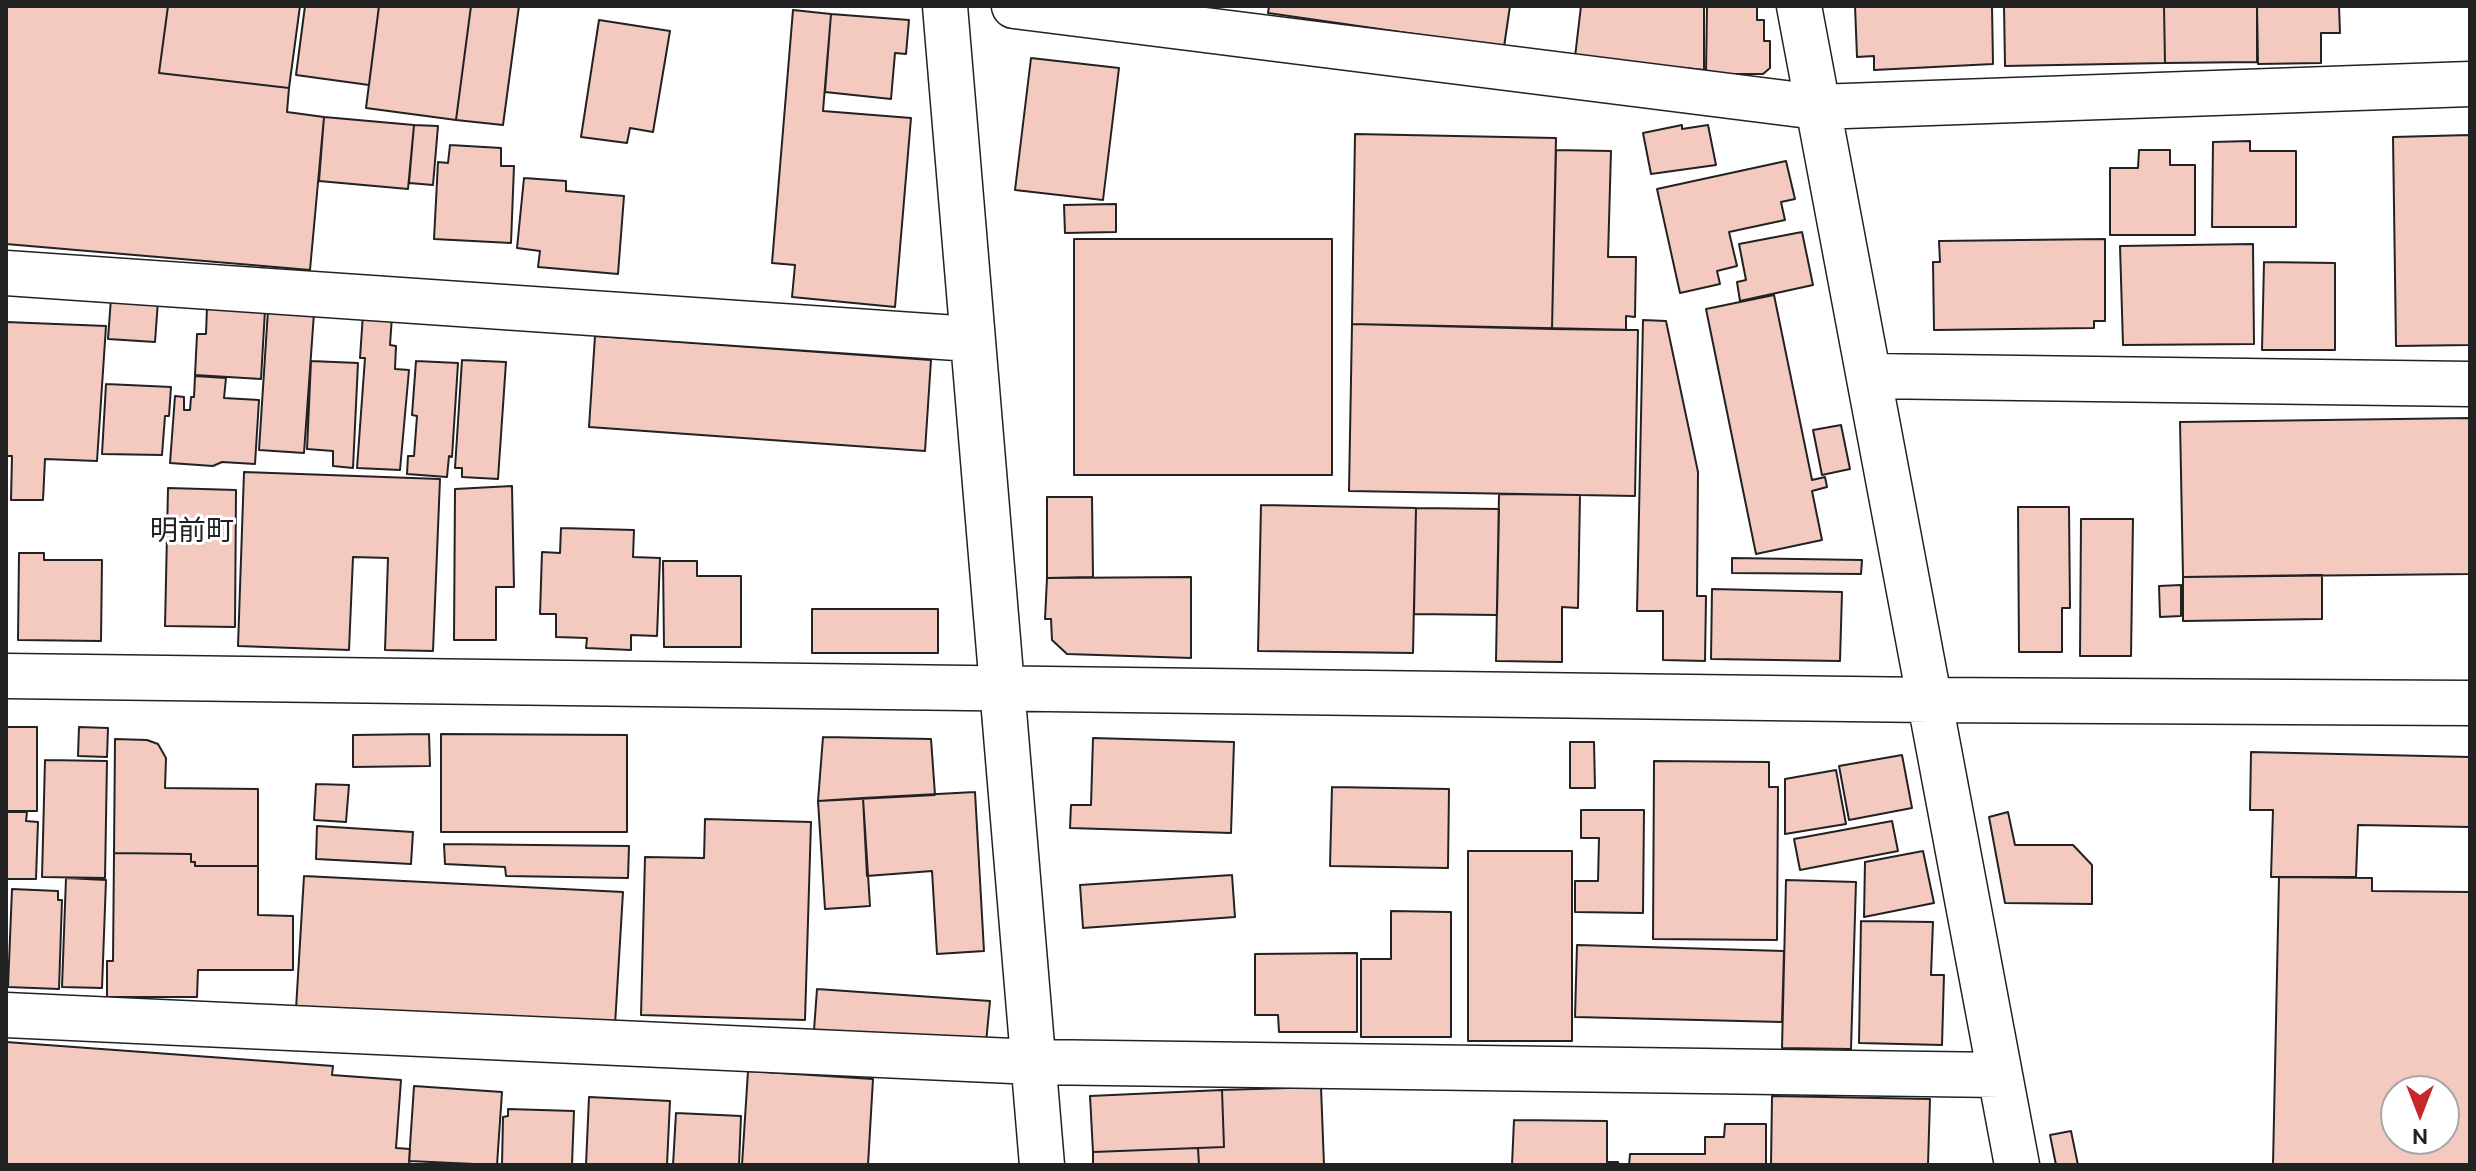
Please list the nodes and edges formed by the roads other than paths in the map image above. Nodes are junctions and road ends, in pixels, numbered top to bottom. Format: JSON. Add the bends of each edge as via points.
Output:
{"nodes":[{"id":1,"x":945,"y":6,"type":"edge"},
{"id":2,"x":1014,"y":6,"type":"edge"},
{"id":3,"x":1799,"y":6,"type":"edge"},
{"id":4,"x":2470,"y":84,"type":"edge"},
{"id":5,"x":1817,"y":107,"type":"junction"},
{"id":6,"x":6,"y":273,"type":"edge"},
{"id":7,"x":971,"y":339,"type":"junction"},
{"id":8,"x":1869,"y":376,"type":"junction"},
{"id":9,"x":2470,"y":384,"type":"edge"},
{"id":10,"x":6,"y":676,"type":"edge"},
{"id":11,"x":1004,"y":690,"type":"junction"},
{"id":12,"x":1929,"y":700,"type":"junction"},
{"id":13,"x":2470,"y":703,"type":"edge"},
{"id":14,"x":6,"y":1015,"type":"edge"},
{"id":15,"x":1034,"y":1062,"type":"junction"},
{"id":16,"x":2000,"y":1075,"type":"junction"},
{"id":17,"x":1042,"y":1165,"type":"edge"},
{"id":18,"x":2017,"y":1165,"type":"edge"}],
"edges":[{"from":1,"to":7,"type":"street"},
{"from":2,"to":5,"type":"street"},
{"from":3,"to":5,"type":"street"},
{"from":4,"to":5,"type":"street"},
{"from":5,"to":8,"type":"street"},
{"from":6,"to":7,"type":"street"},
{"from":7,"to":11,"type":"street"},
{"from":8,"to":9,"type":"street"},
{"from":8,"to":12,"type":"street"},
{"from":10,"to":11,"type":"street"},
{"from":11,"to":12,"type":"street"},
{"from":11,"to":15,"type":"street"},
{"from":12,"to":13,"type":"street"},
{"from":12,"to":16,"type":"street"},
{"from":14,"to":15,"type":"street"},
{"from":15,"to":16,"type":"street"},
{"from":15,"to":17,"type":"street"},
{"from":16,"to":18,"type":"street"}]}
